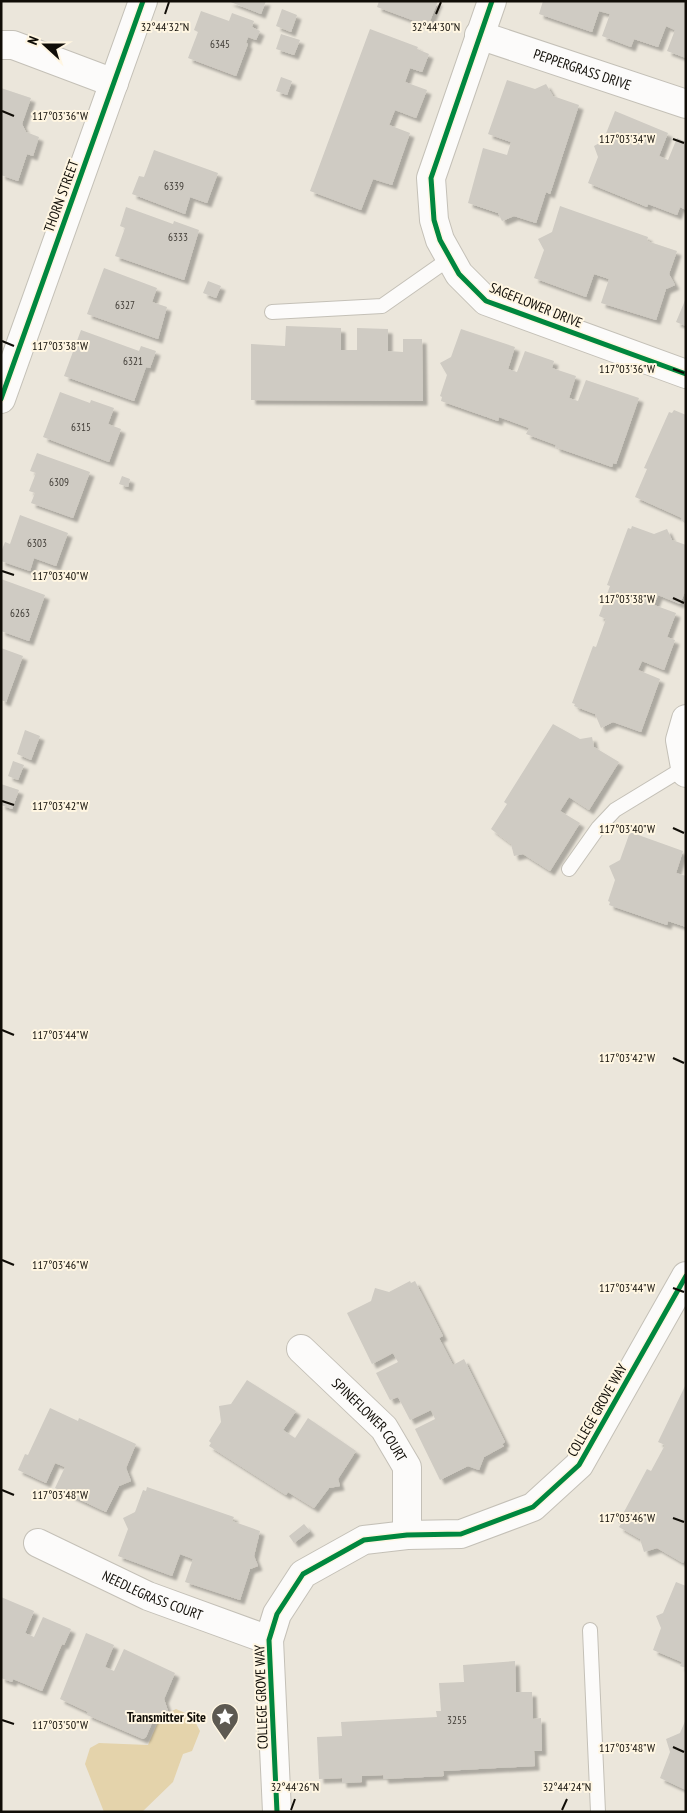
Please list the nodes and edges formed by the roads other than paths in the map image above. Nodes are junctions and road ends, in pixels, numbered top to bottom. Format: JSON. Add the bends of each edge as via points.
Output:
{"nodes":[{"id":1,"x":143,"y":1,"type":"edge"},
{"id":2,"x":492,"y":1,"type":"edge"},
{"id":3,"x":479,"y":35,"type":"junction"},
{"id":4,"x":1,"y":45,"type":"edge"},
{"id":5,"x":114,"y":83,"type":"junction"},
{"id":6,"x":686,"y":104,"type":"edge"},
{"id":7,"x":449,"y":259,"type":"junction"},
{"id":8,"x":272,"y":312,"type":"dead end"},
{"id":9,"x":686,"y":374,"type":"edge"},
{"id":10,"x":1,"y":400,"type":"edge"},
{"id":11,"x":686,"y":720,"type":"edge"},
{"id":12,"x":685,"y":770,"type":"edge"},
{"id":13,"x":569,"y":869,"type":"dead end"},
{"id":14,"x":683,"y":1286,"type":"edge"},
{"id":15,"x":301,"y":1349,"type":"dead end"},
{"id":16,"x":407,"y":1535,"type":"junction"},
{"id":17,"x":38,"y":1543,"type":"dead end"},
{"id":18,"x":590,"y":1630,"type":"dead end"},
{"id":19,"x":269,"y":1640,"type":"junction"},
{"id":20,"x":277,"y":1812,"type":"edge"},
{"id":21,"x":598,"y":1812,"type":"edge"}],
"edges":[{"from":1,"to":5,"type":"street","name":"THORN STREET"},
{"from":2,"to":3,"type":"street","name":"SAGEFLOWER DRIVE"},
{"from":3,"to":6,"type":"street","name":"PEPPERGRASS DRIVE"},
{"from":3,"to":7,"type":"street","name":"SAGEFLOWER DRIVE","via":[[431,178],[434,220]]},
{"from":4,"to":5,"type":"street","via":[[13,45]]},
{"from":5,"to":10,"type":"street","name":"THORN STREET"},
{"from":7,"to":8,"type":"lane","via":[[382,306]]},
{"from":7,"to":9,"type":"street","name":"SAGEFLOWER DRIVE","via":[[486,301]]},
{"from":11,"to":12,"type":"street","via":[[680,740]]},
{"from":12,"to":13,"type":"lane","via":[[615,810]]},
{"from":14,"to":16,"type":"street","name":"COLLEGE GROVE WAY","via":[[579,1465],[533,1507],[461,1534]]},
{"from":15,"to":16,"type":"street","name":"SPINEFLOWER COURT","via":[[384,1428],[407,1467]]},
{"from":16,"to":19,"type":"street","name":"COLLEGE GROVE WAY","via":[[364,1540],[302,1574],[277,1614]]},
{"from":17,"to":19,"type":"street","name":"NEEDLEGRASS COURT","via":[[148,1596]]},
{"from":18,"to":21,"type":"lane"},
{"from":19,"to":20,"type":"street","name":"COLLEGE GROVE WAY"}]}
